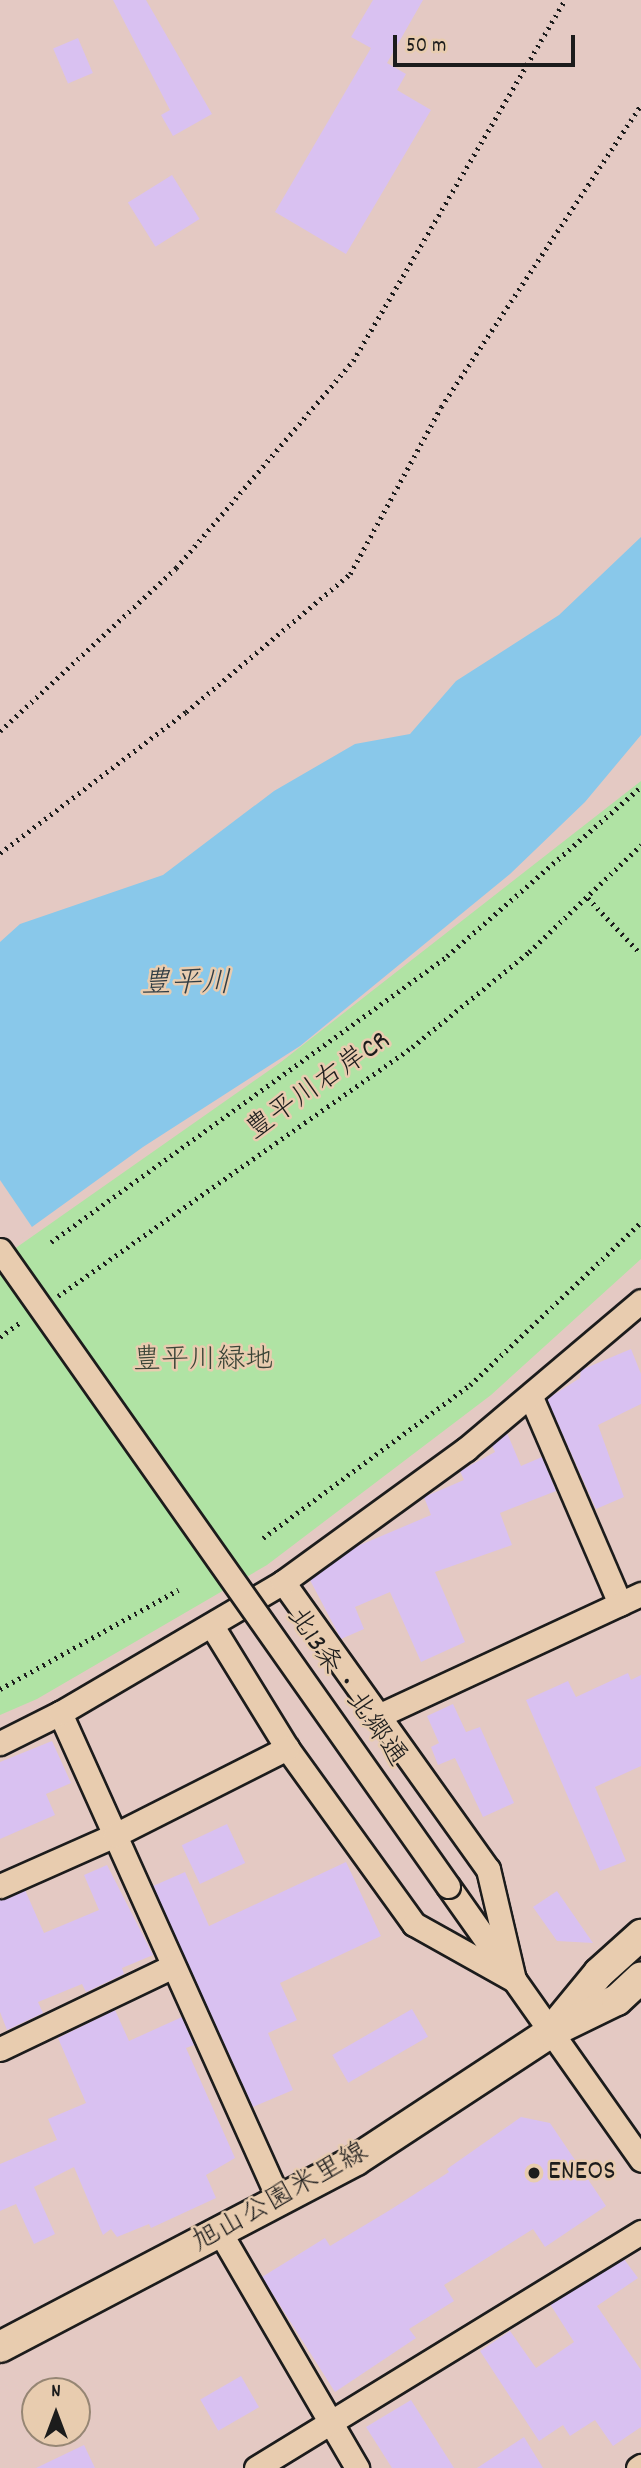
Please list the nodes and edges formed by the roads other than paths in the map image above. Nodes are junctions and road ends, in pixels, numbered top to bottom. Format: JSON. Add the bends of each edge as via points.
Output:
{"nodes":[{"id":1,"x":0,"y":1250,"type":"edge"},
{"id":2,"x":641,"y":1301,"type":"edge"},
{"id":3,"x":531,"y":1397,"type":"junction"},
{"id":4,"x":283,"y":1582,"type":"junction"},
{"id":5,"x":641,"y":1594,"type":"edge"},
{"id":6,"x":620,"y":1604,"type":"junction"},
{"id":7,"x":212,"y":1626,"type":"junction"},
{"id":8,"x":60,"y":1713,"type":"junction"},
{"id":9,"x":378,"y":1716,"type":"junction"},
{"id":10,"x":0,"y":1743,"type":"edge"},
{"id":11,"x":287,"y":1748,"type":"junction"},
{"id":12,"x":115,"y":1835,"type":"junction"},
{"id":13,"x":0,"y":1886,"type":"edge"},
{"id":14,"x":641,"y":1935,"type":"edge"},
{"id":15,"x":171,"y":1967,"type":"junction"},
{"id":16,"x":641,"y":1978,"type":"edge"},
{"id":17,"x":514,"y":1980,"type":"junction"},
{"id":18,"x":551,"y":2032,"type":"junction"},
{"id":19,"x":0,"y":2047,"type":"edge"},
{"id":20,"x":641,"y":2160,"type":"edge"},
{"id":21,"x":280,"y":2202,"type":"junction"},
{"id":22,"x":641,"y":2232,"type":"edge"},
{"id":23,"x":221,"y":2234,"type":"junction"},
{"id":24,"x":0,"y":2347,"type":"edge"},
{"id":25,"x":331,"y":2427,"type":"junction"},
{"id":26,"x":256,"y":2468,"type":"edge"},
{"id":27,"x":357,"y":2468,"type":"edge"}],
"edges":[{"from":1,"to":17,"type":"street","name":"北13条・北郷通","bridge":true},
{"from":2,"to":3,"type":"street"},
{"from":3,"to":4,"type":"street"},
{"from":3,"to":6,"type":"street"},
{"from":4,"to":7,"type":"street"},
{"from":4,"to":9,"type":"street"},
{"from":5,"to":6,"type":"street"},
{"from":6,"to":9,"type":"street"},
{"from":7,"to":8,"type":"street"},
{"from":7,"to":11,"type":"street"},
{"from":8,"to":10,"type":"street"},
{"from":8,"to":12,"type":"street"},
{"from":9,"to":17,"type":"street","via":[[488,1869]]},
{"from":11,"to":12,"type":"street"},
{"from":11,"to":17,"type":"street","via":[[414,1924]]},
{"from":12,"to":13,"type":"street"},
{"from":12,"to":15,"type":"street"},
{"from":14,"to":18,"type":"main road","name":"旭山公園米里線","via":[[599,1973]]},
{"from":15,"to":19,"type":"street"},
{"from":15,"to":21,"type":"street"},
{"from":16,"to":18,"type":"main road","name":"旭山公園米里線","via":[[617,2000]]},
{"from":17,"to":18,"type":"street","name":"北13条・北郷通"},
{"from":18,"to":20,"type":"street","name":"北13条・北郷通"},
{"from":18,"to":21,"type":"main road","name":"旭山公園米里線","via":[[479,2083]]},
{"from":21,"to":23,"type":"main road","name":"旭山公園米里線"},
{"from":22,"to":25,"type":"street"},
{"from":23,"to":24,"type":"main road","name":"旭山公園米里線"},
{"from":23,"to":25,"type":"street"},
{"from":25,"to":26,"type":"street"},
{"from":25,"to":27,"type":"street"}]}
